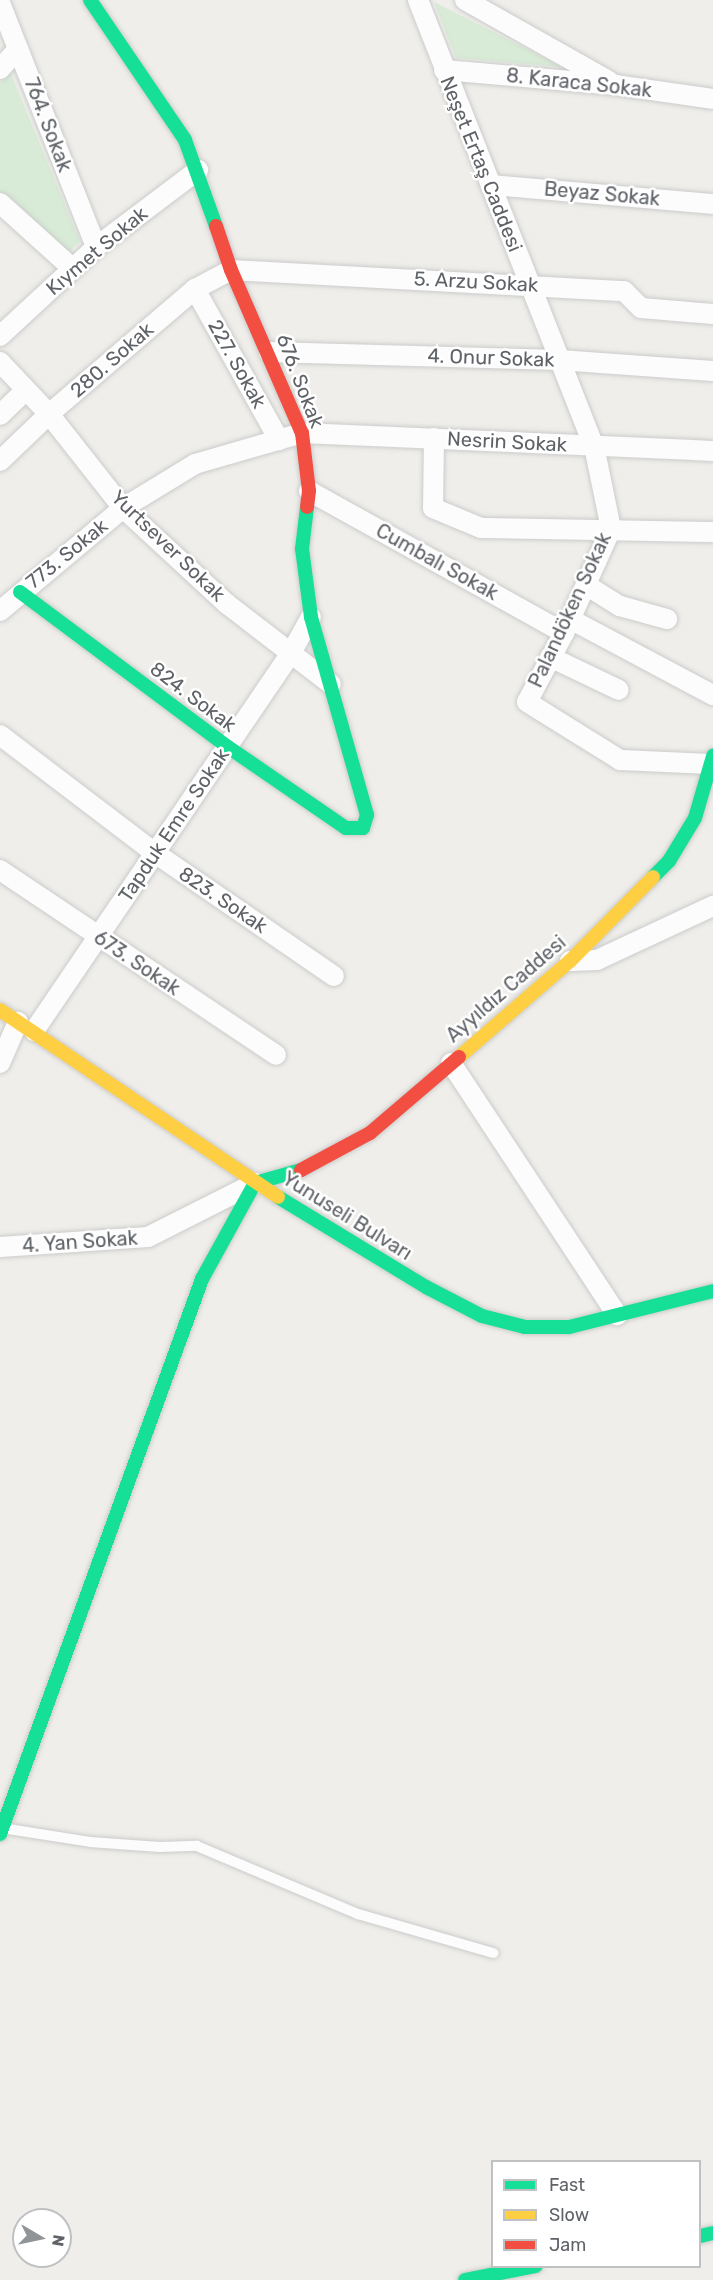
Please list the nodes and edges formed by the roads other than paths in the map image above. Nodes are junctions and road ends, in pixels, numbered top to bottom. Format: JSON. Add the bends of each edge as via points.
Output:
{"nodes":[{"id":1,"x":90,"y":0,"type":"edge"},
{"id":2,"x":418,"y":0,"type":"edge"},
{"id":3,"x":465,"y":0,"type":"edge"},
{"id":4,"x":0,"y":3,"type":"edge"},
{"id":5,"x":18,"y":49,"type":"junction"},
{"id":6,"x":0,"y":69,"type":"edge"},
{"id":7,"x":444,"y":70,"type":"junction"},
{"id":8,"x":616,"y":85,"type":"junction"},
{"id":9,"x":713,"y":99,"type":"edge"},
{"id":10,"x":198,"y":170,"type":"junction"},
{"id":11,"x":491,"y":185,"type":"junction"},
{"id":12,"x":0,"y":203,"type":"edge"},
{"id":13,"x":713,"y":204,"type":"edge"},
{"id":14,"x":96,"y":248,"type":"junction"},
{"id":15,"x":72,"y":268,"type":"junction"},
{"id":16,"x":231,"y":270,"type":"junction"},
{"id":17,"x":529,"y":284,"type":"junction"},
{"id":18,"x":195,"y":289,"type":"junction"},
{"id":19,"x":713,"y":314,"type":"edge"},
{"id":20,"x":0,"y":336,"type":"edge"},
{"id":21,"x":269,"y":352,"type":"junction"},
{"id":22,"x":559,"y":360,"type":"junction"},
{"id":23,"x":0,"y":362,"type":"edge"},
{"id":24,"x":713,"y":371,"type":"edge"},
{"id":25,"x":26,"y":390,"type":"junction"},
{"id":26,"x":49,"y":414,"type":"junction"},
{"id":27,"x":0,"y":415,"type":"edge"},
{"id":28,"x":302,"y":433,"type":"junction"},
{"id":29,"x":434,"y":438,"type":"junction"},
{"id":30,"x":279,"y":440,"type":"junction"},
{"id":31,"x":594,"y":446,"type":"junction"},
{"id":32,"x":713,"y":451,"type":"edge"},
{"id":33,"x":0,"y":461,"type":"edge"},
{"id":34,"x":309,"y":491,"type":"junction"},
{"id":35,"x":123,"y":508,"type":"junction"},
{"id":36,"x":611,"y":530,"type":"junction"},
{"id":37,"x":713,"y":532,"type":"edge"},
{"id":38,"x":586,"y":585,"type":"junction"},
{"id":39,"x":20,"y":592,"type":"junction"},
{"id":40,"x":0,"y":611,"type":"edge"},
{"id":41,"x":311,"y":617,"type":"junction"},
{"id":42,"x":667,"y":619,"type":"dead end"},
{"id":43,"x":567,"y":626,"type":"junction"},
{"id":44,"x":291,"y":653,"type":"junction"},
{"id":45,"x":550,"y":657,"type":"junction"},
{"id":46,"x":331,"y":684,"type":"junction"},
{"id":47,"x":619,"y":690,"type":"dead end"},
{"id":48,"x":713,"y":695,"type":"edge"},
{"id":49,"x":0,"y":735,"type":"edge"},
{"id":50,"x":228,"y":747,"type":"junction"},
{"id":51,"x":712,"y":760,"type":"edge"},
{"id":52,"x":713,"y":807,"type":"edge"},
{"id":53,"x":695,"y":818,"type":"junction"},
{"id":54,"x":346,"y":828,"type":"joint"},
{"id":55,"x":155,"y":853,"type":"junction"},
{"id":56,"x":0,"y":870,"type":"edge"},
{"id":57,"x":713,"y":906,"type":"edge"},
{"id":58,"x":98,"y":937,"type":"junction"},
{"id":59,"x":570,"y":961,"type":"junction"},
{"id":60,"x":334,"y":976,"type":"dead end"},
{"id":61,"x":0,"y":1010,"type":"edge"},
{"id":62,"x":26,"y":1027,"type":"junction"},
{"id":63,"x":276,"y":1055,"type":"dead end"},
{"id":64,"x":0,"y":1063,"type":"edge"},
{"id":65,"x":451,"y":1063,"type":"junction"},
{"id":66,"x":255,"y":1183,"type":"junction"},
{"id":67,"x":0,"y":1247,"type":"edge"},
{"id":68,"x":713,"y":1291,"type":"edge"},
{"id":69,"x":617,"y":1315,"type":"junction"},
{"id":70,"x":1,"y":1831,"type":"edge"},
{"id":71,"x":493,"y":1953,"type":"dead end"},
{"id":72,"x":527,"y":2268,"type":"edge"},
{"id":73,"x":465,"y":2280,"type":"edge"}],
"edges":[{"from":1,"to":10,"type":"main road","name":"676. Sokak","via":[[185,140]]},
{"from":2,"to":7,"type":"street","name":"Neşet Ertaş Caddesi"},
{"from":3,"to":8,"type":"street"},
{"from":4,"to":5,"type":"street","name":"764. Sokak"},
{"from":5,"to":6,"type":"street"},
{"from":5,"to":14,"type":"street","name":"764. Sokak"},
{"from":7,"to":8,"type":"street","name":"8. Karaca Sokak"},
{"from":7,"to":11,"type":"street","name":"Neşet Ertaş Caddesi"},
{"from":8,"to":9,"type":"street","name":"8. Karaca Sokak"},
{"from":10,"to":14,"type":"street","name":"Kıymet Sokak"},
{"from":10,"to":16,"type":"main road","name":"676. Sokak"},
{"from":11,"to":13,"type":"street","name":"Beyaz Sokak"},
{"from":11,"to":17,"type":"street","name":"Neşet Ertaş Caddesi"},
{"from":12,"to":15,"type":"street"},
{"from":14,"to":15,"type":"street","name":"Kıymet Sokak"},
{"from":15,"to":20,"type":"street","name":"Kıymet Sokak"},
{"from":16,"to":17,"type":"street","name":"5. Arzu Sokak"},
{"from":16,"to":18,"type":"street","name":"280. Sokak"},
{"from":16,"to":21,"type":"main road","name":"676. Sokak"},
{"from":17,"to":19,"type":"street","name":"5. Arzu Sokak","via":[[624,291],[641,308]]},
{"from":17,"to":22,"type":"street","name":"Neşet Ertaş Caddesi"},
{"from":18,"to":26,"type":"street","name":"280. Sokak"},
{"from":18,"to":30,"type":"street","name":"227. Sokak"},
{"from":21,"to":22,"type":"street","name":"4. Onur Sokak"},
{"from":21,"to":28,"type":"main road","name":"676. Sokak"},
{"from":22,"to":24,"type":"street","name":"4. Onur Sokak"},
{"from":22,"to":31,"type":"street","name":"Palandöken Sokak"},
{"from":23,"to":25,"type":"street","name":"Yurtsever Sokak"},
{"from":25,"to":26,"type":"street","name":"Yurtsever Sokak"},
{"from":25,"to":27,"type":"street"},
{"from":26,"to":33,"type":"street","name":"280. Sokak"},
{"from":26,"to":35,"type":"street","name":"Yurtsever Sokak"},
{"from":28,"to":29,"type":"street","name":"Nesrin Sokak"},
{"from":28,"to":30,"type":"street","name":"773. Sokak"},
{"from":28,"to":34,"type":"main road","name":"676. Sokak"},
{"from":29,"to":31,"type":"street","name":"Nesrin Sokak"},
{"from":29,"to":36,"type":"street","via":[[433,508],[482,528]]},
{"from":30,"to":35,"type":"street","name":"773. Sokak","via":[[195,464]]},
{"from":31,"to":32,"type":"street","name":"Nesrin Sokak"},
{"from":31,"to":36,"type":"street","name":"Palandöken Sokak"},
{"from":34,"to":41,"type":"main road","name":"676. Sokak","via":[[302,549]]},
{"from":34,"to":43,"type":"street","name":"Cumbalı Sokak"},
{"from":35,"to":39,"type":"street","name":"773. Sokak"},
{"from":35,"to":44,"type":"street","name":"Yurtsever Sokak","via":[[228,604]]},
{"from":36,"to":37,"type":"street"},
{"from":36,"to":38,"type":"street","name":"Palandöken Sokak"},
{"from":38,"to":42,"type":"street","via":[[621,606]]},
{"from":38,"to":43,"type":"street","name":"Palandöken Sokak"},
{"from":39,"to":40,"type":"street","name":"773. Sokak"},
{"from":39,"to":50,"type":"main road","name":"824. Sokak"},
{"from":41,"to":44,"type":"street","name":"Tapduk Emre Sokak"},
{"from":41,"to":46,"type":"main road","name":"676. Sokak"},
{"from":43,"to":45,"type":"street","name":"Palandöken Sokak"},
{"from":43,"to":48,"type":"street","name":"Cumbalı Sokak"},
{"from":44,"to":46,"type":"street","name":"Yurtsever Sokak"},
{"from":44,"to":50,"type":"street","name":"Tapduk Emre Sokak"},
{"from":45,"to":47,"type":"street"},
{"from":45,"to":51,"type":"street","name":"Palandöken Sokak","via":[[526,702],[620,760]]},
{"from":46,"to":54,"type":"main road","name":"676. Sokak","via":[[367,815],[363,828]]},
{"from":49,"to":55,"type":"street","name":"823. Sokak"},
{"from":50,"to":54,"type":"main road","name":"824. Sokak"},
{"from":50,"to":55,"type":"street","name":"Tapduk Emre Sokak"},
{"from":51,"to":53,"type":"main road","name":"Ayyıldız Caddesi"},
{"from":52,"to":53,"type":"street"},
{"from":53,"to":59,"type":"main road","name":"Ayyıldız Caddesi","via":[[669,861]]},
{"from":55,"to":58,"type":"street","name":"Tapduk Emre Sokak"},
{"from":55,"to":60,"type":"street","name":"823. Sokak"},
{"from":56,"to":58,"type":"street","name":"673. Sokak"},
{"from":57,"to":59,"type":"street","via":[[597,960]]},
{"from":58,"to":62,"type":"street","name":"Tapduk Emre Sokak"},
{"from":58,"to":63,"type":"street","name":"673. Sokak"},
{"from":59,"to":65,"type":"main road","name":"Ayyıldız Caddesi"},
{"from":61,"to":62,"type":"main road","name":"Yunuseli Bulvarı"},
{"from":62,"to":64,"type":"street","name":"Tapduk Emre Sokak"},
{"from":62,"to":66,"type":"main road","name":"Yunuseli Bulvarı"},
{"from":65,"to":66,"type":"main road","name":"Ayyıldız Caddesi","via":[[370,1133],[302,1170]]},
{"from":65,"to":69,"type":"street"},
{"from":66,"to":67,"type":"street","name":"4. Yan Sokak","via":[[148,1237]]},
{"from":66,"to":69,"type":"main road","name":"Yunuseli Bulvarı","via":[[426,1287],[482,1316],[525,1327],[569,1327]]},
{"from":66,"to":70,"type":"main road","via":[[202,1279]]},
{"from":68,"to":69,"type":"main road","name":"Yunuseli Bulvarı"},
{"from":70,"to":71,"type":"lane","via":[[90,1842],[197,1846],[358,1914]]},
{"from":72,"to":73,"type":"main road"}]}
